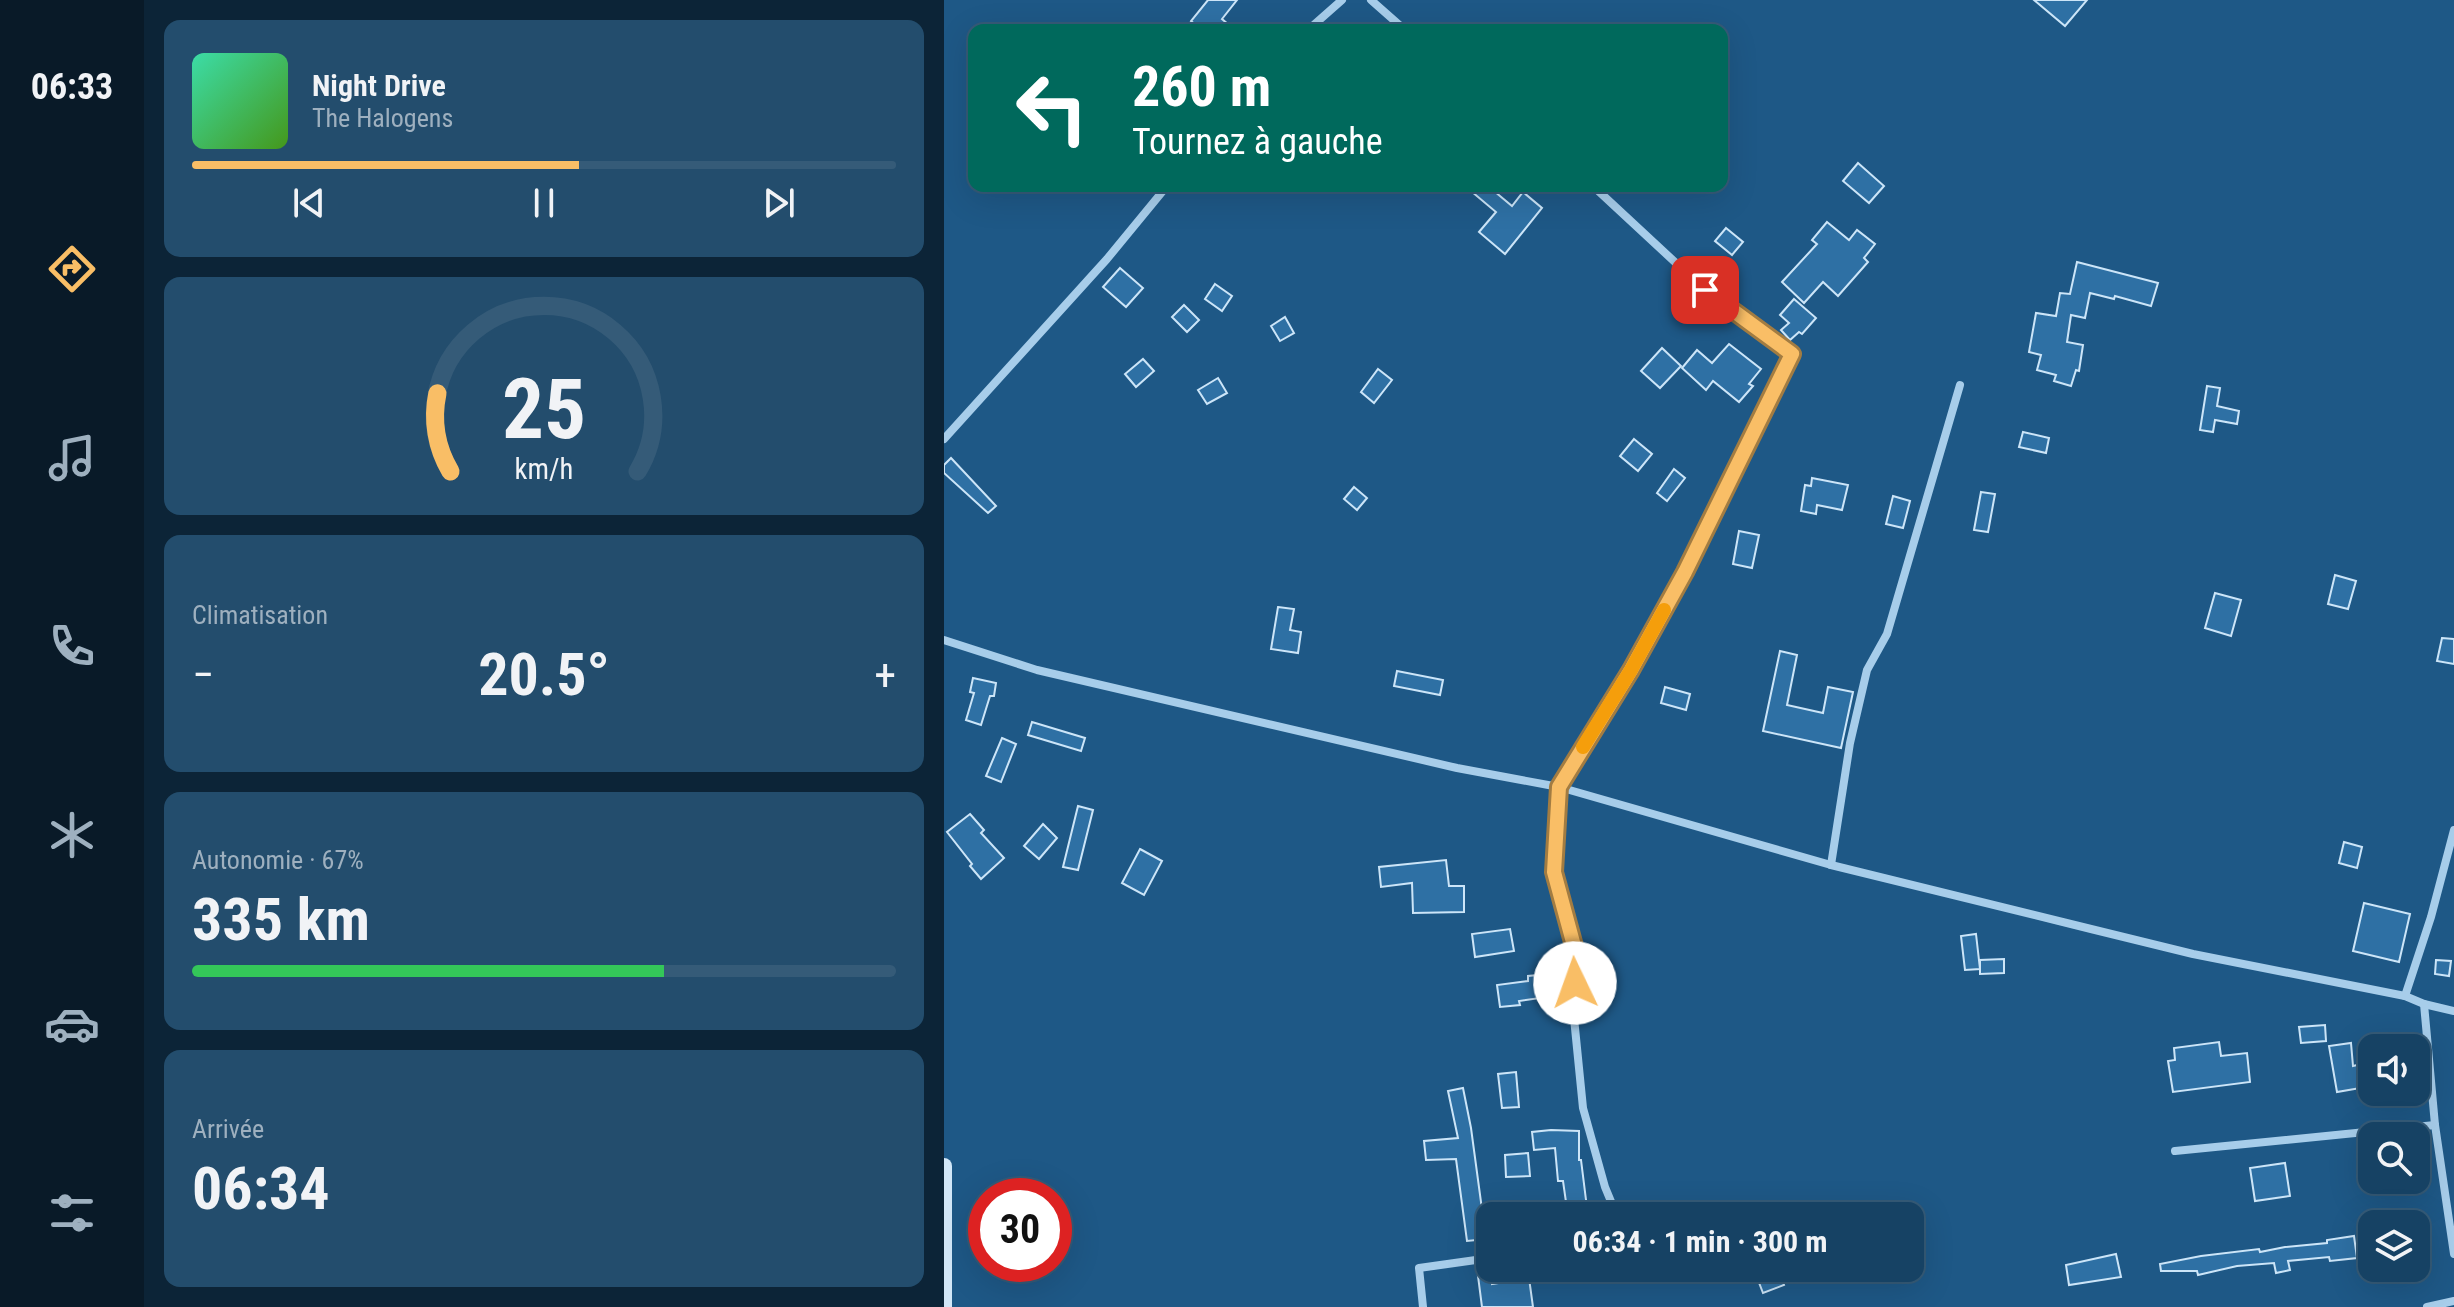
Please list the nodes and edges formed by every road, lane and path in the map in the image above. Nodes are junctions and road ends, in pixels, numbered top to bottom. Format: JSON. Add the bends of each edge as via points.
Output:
{"nodes":[{"id":1,"x":1342,"y":0,"type":"edge"},
{"id":2,"x":1371,"y":0,"type":"edge"},
{"id":3,"x":1315,"y":24,"type":"edge"},
{"id":4,"x":1398,"y":24,"type":"edge"},
{"id":5,"x":1162,"y":192,"type":"edge"},
{"id":6,"x":1599,"y":192,"type":"edge"},
{"id":7,"x":1960,"y":385,"type":"dead end"},
{"id":8,"x":944,"y":439,"type":"edge"},
{"id":9,"x":944,"y":640,"type":"edge"},
{"id":10,"x":1559,"y":787,"type":"junction"},
{"id":11,"x":2454,"y":830,"type":"edge"},
{"id":12,"x":1831,"y":865,"type":"junction"},
{"id":13,"x":2405,"y":996,"type":"junction"},
{"id":14,"x":2424,"y":1004,"type":"junction"},
{"id":15,"x":2454,"y":1011,"type":"edge"},
{"id":16,"x":2435,"y":1125,"type":"junction"},
{"id":17,"x":2175,"y":1151,"type":"dead end"},
{"id":18,"x":944,"y":1166,"type":"edge"},
{"id":19,"x":2443,"y":1169,"type":"junction"},
{"id":20,"x":2454,"y":1170,"type":"edge"},
{"id":21,"x":1611,"y":1202,"type":"edge"},
{"id":22,"x":2454,"y":1254,"type":"edge"},
{"id":23,"x":1476,"y":1260,"type":"edge"},
{"id":24,"x":2454,"y":1301,"type":"edge"},
{"id":25,"x":944,"y":1307,"type":"edge"},
{"id":26,"x":1423,"y":1307,"type":"edge"},
{"id":27,"x":2427,"y":1307,"type":"edge"}],
"edges":[{"from":1,"to":3,"type":"street"},
{"from":2,"to":4,"type":"street"},
{"from":5,"to":8,"type":"street"},
{"from":6,"to":10,"type":"street","via":[[1705,290],[1792,354],[1685,572]]},
{"from":7,"to":12,"type":"street","via":[[1887,634],[1867,670]]},
{"from":9,"to":10,"type":"street","via":[[1037,670]]},
{"from":10,"to":12,"type":"street"},
{"from":10,"to":21,"type":"street","via":[[1554,872],[1577,957],[1573,1008],[1583,1108]]},
{"from":11,"to":13,"type":"street"},
{"from":12,"to":13,"type":"street","via":[[2193,954]]},
{"from":13,"to":14,"type":"street"},
{"from":14,"to":15,"type":"street"},
{"from":14,"to":16,"type":"street"},
{"from":16,"to":17,"type":"street"},
{"from":16,"to":19,"type":"street"},
{"from":18,"to":25,"type":"main road"},
{"from":19,"to":20,"type":"street"},
{"from":19,"to":22,"type":"street"},
{"from":23,"to":26,"type":"street","via":[[1419,1268]]},
{"from":24,"to":27,"type":"street"}]}
